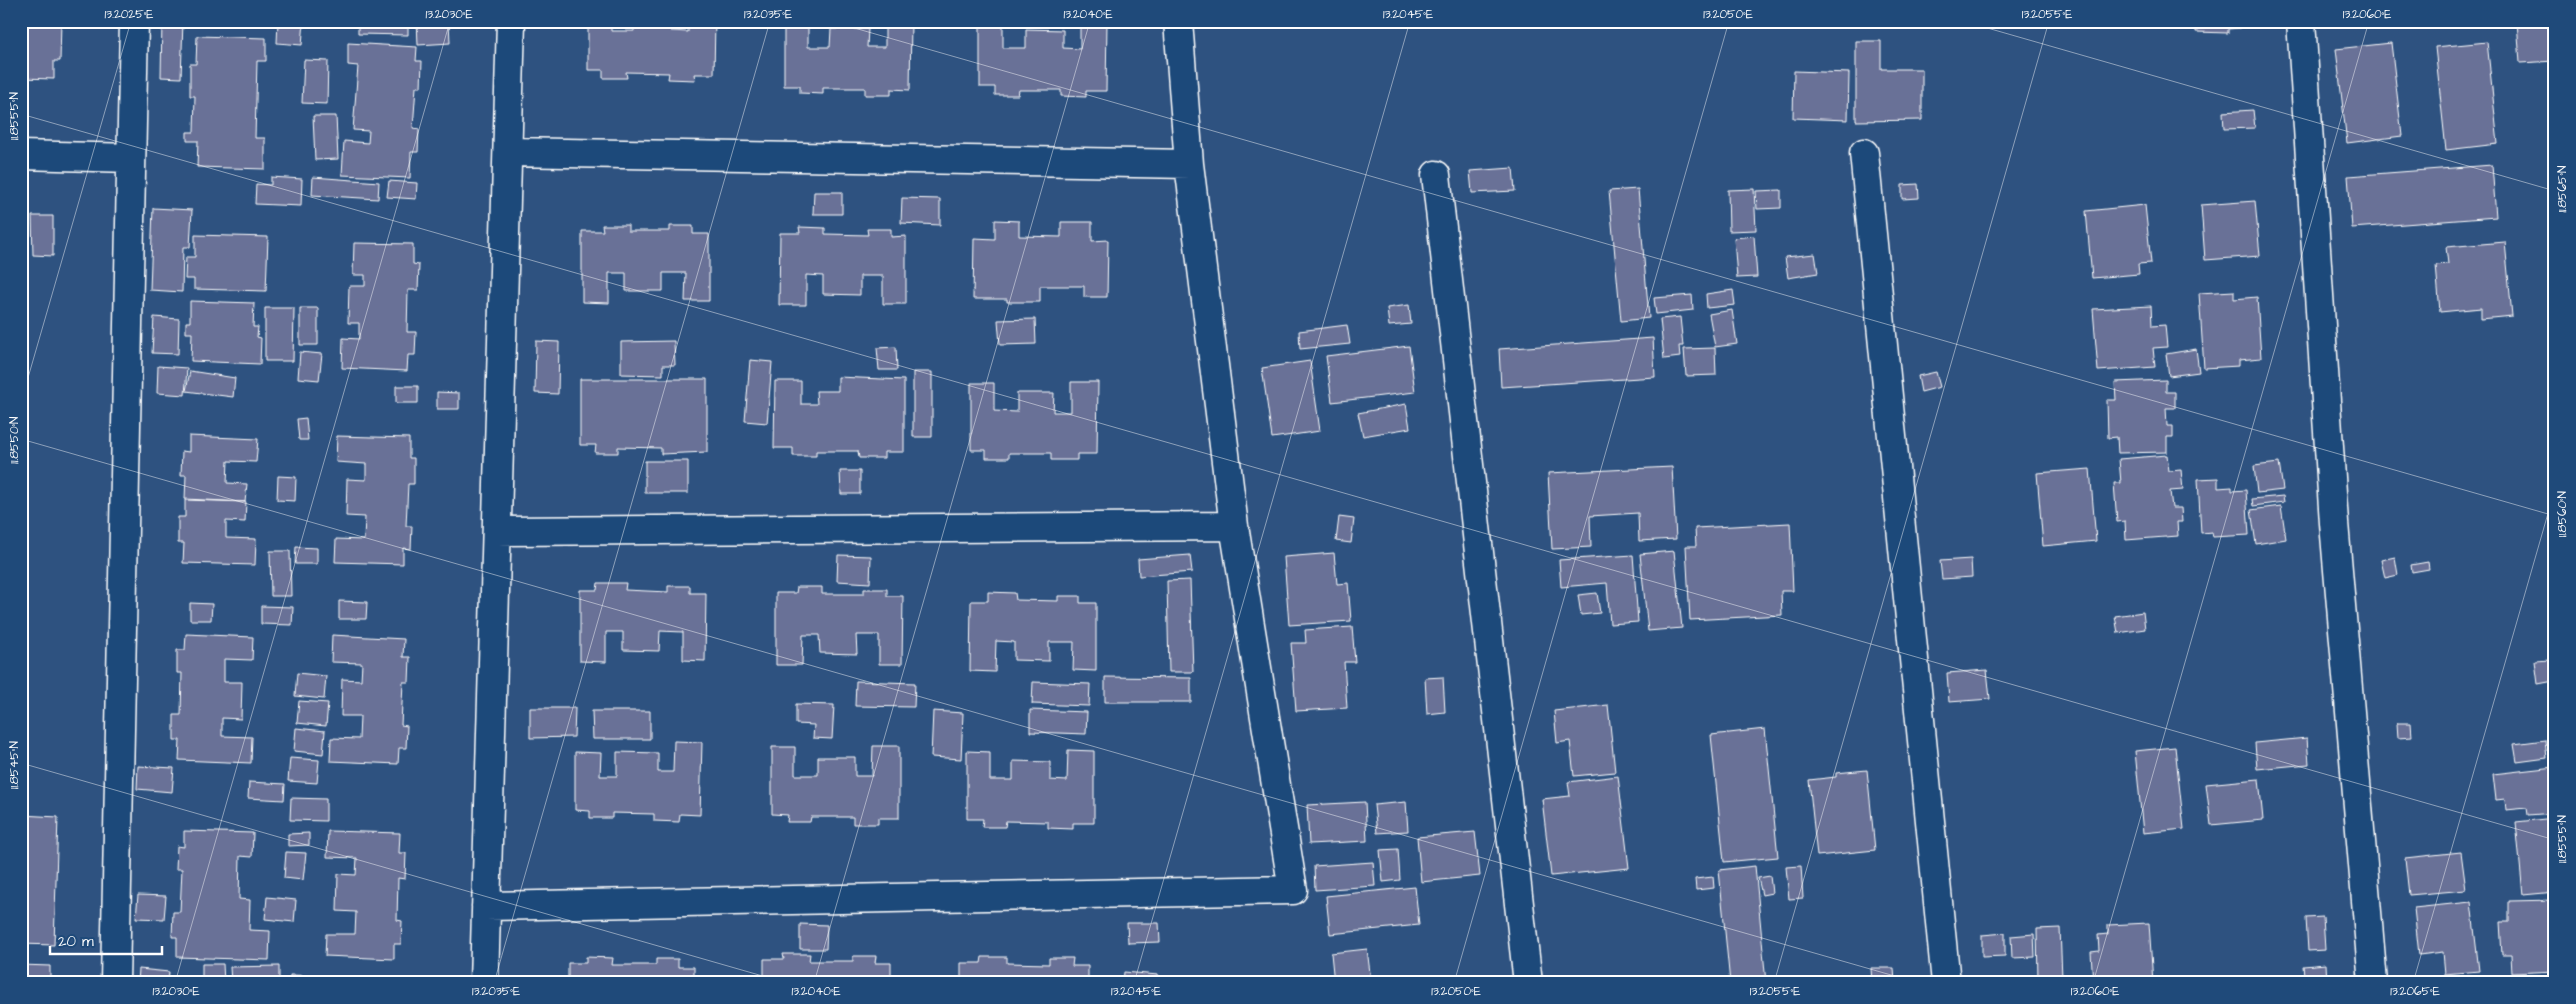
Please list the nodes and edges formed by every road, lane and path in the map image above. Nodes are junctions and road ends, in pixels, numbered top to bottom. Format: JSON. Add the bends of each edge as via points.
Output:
{"nodes":[{"id":1,"x":134,"y":21,"type":"edge"},
{"id":2,"x":512,"y":21,"type":"edge"},
{"id":3,"x":1178,"y":21,"type":"edge"},
{"id":4,"x":2301,"y":21,"type":"edge"},
{"id":5,"x":508,"y":152,"type":"junction"},
{"id":6,"x":1864,"y":153,"type":"dead end"},
{"id":7,"x":21,"y":155,"type":"edge"},
{"id":8,"x":131,"y":158,"type":"junction"},
{"id":9,"x":1189,"y":164,"type":"junction"},
{"id":10,"x":1436,"y":175,"type":"dead end"},
{"id":11,"x":1234,"y":526,"type":"junction"},
{"id":12,"x":497,"y":531,"type":"junction"},
{"id":13,"x":486,"y":906,"type":"junction"},
{"id":14,"x":115,"y":983,"type":"edge"},
{"id":15,"x":484,"y":983,"type":"edge"},
{"id":16,"x":1528,"y":983,"type":"edge"},
{"id":17,"x":1946,"y":983,"type":"edge"},
{"id":18,"x":2372,"y":983,"type":"edge"}],
"edges":[{"from":1,"to":8,"type":"street"},
{"from":2,"to":5,"type":"street"},
{"from":3,"to":9,"type":"street"},
{"from":4,"to":18,"type":"street","via":[[2334,523]]},
{"from":5,"to":9,"type":"street"},
{"from":5,"to":12,"type":"street"},
{"from":6,"to":17,"type":"street"},
{"from":7,"to":8,"type":"street"},
{"from":8,"to":14,"type":"street"},
{"from":9,"to":11,"type":"street"},
{"from":10,"to":16,"type":"street"},
{"from":11,"to":12,"type":"street"},
{"from":11,"to":13,"type":"street","via":[[1293,890]]},
{"from":12,"to":13,"type":"street"},
{"from":13,"to":15,"type":"street"}]}
